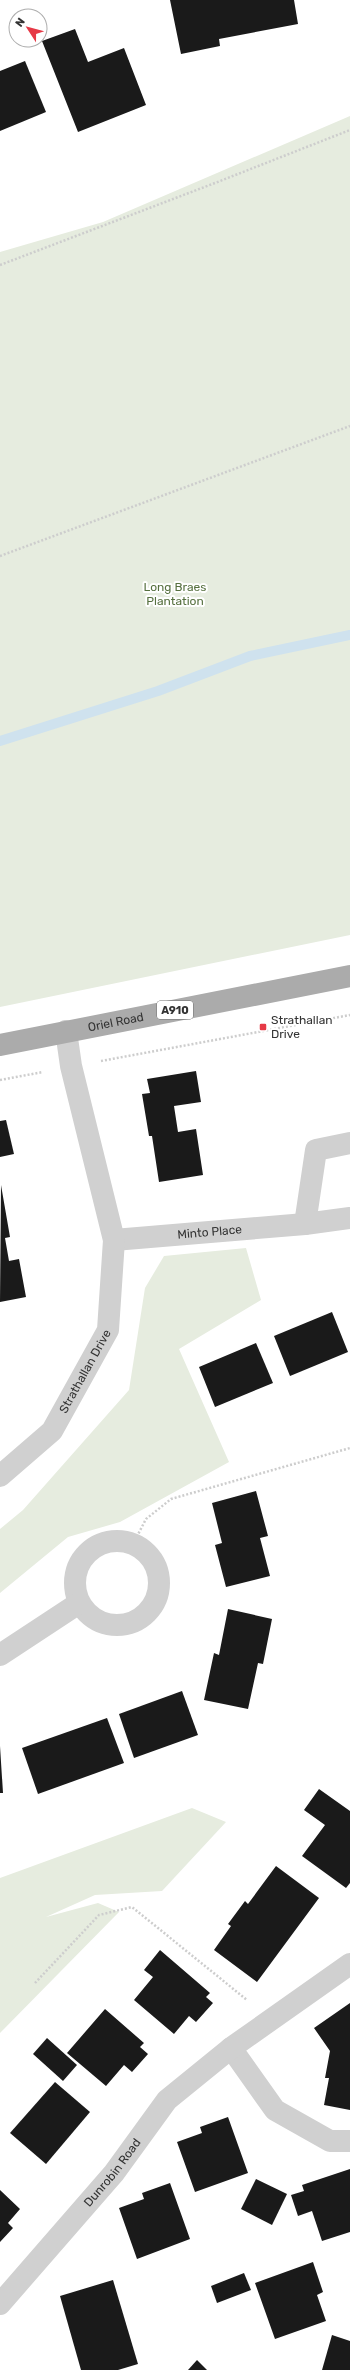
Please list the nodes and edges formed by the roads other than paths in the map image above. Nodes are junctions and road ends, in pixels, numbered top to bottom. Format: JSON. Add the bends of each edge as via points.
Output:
{"nodes":[{"id":1,"x":350,"y":976,"type":"edge"},
{"id":2,"x":66,"y":1031,"type":"junction"},
{"id":3,"x":0,"y":1045,"type":"edge"},
{"id":4,"x":350,"y":1143,"type":"edge"},
{"id":5,"x":350,"y":1218,"type":"edge"},
{"id":6,"x":305,"y":1224,"type":"junction"},
{"id":7,"x":114,"y":1240,"type":"junction"},
{"id":8,"x":0,"y":1476,"type":"edge"},
{"id":9,"x":79,"y":1603,"type":"junction"},
{"id":10,"x":0,"y":1655,"type":"edge"},
{"id":11,"x":350,"y":1964,"type":"edge"},
{"id":12,"x":231,"y":2048,"type":"junction"},
{"id":13,"x":350,"y":2141,"type":"edge"},
{"id":14,"x":0,"y":2304,"type":"edge"}],
"edges":[{"from":1,"to":2,"type":"main road","name":"Oriel Road","number":"A910"},
{"from":2,"to":3,"type":"main road","name":"Oriel Road","number":"A910"},
{"from":2,"to":7,"type":"street","name":"Strathallan Drive","via":[[71,1066]]},
{"from":4,"to":6,"type":"street","via":[[316,1150]]},
{"from":5,"to":6,"type":"street","name":"Minto Place"},
{"from":6,"to":7,"type":"street","name":"Minto Place"},
{"from":7,"to":8,"type":"street","name":"Strathallan Drive","via":[[108,1330],[52,1431]]},
{"from":9,"to":9,"type":"street","via":[[74,1585],[76,1572],[84,1556],[100,1544],[113,1541],[133,1544],[151,1558],[157,1571],[158,1591],[153,1606],[137,1621],[115,1626],[98,1622],[87,1614]]},
{"from":9,"to":10,"type":"street"},
{"from":11,"to":12,"type":"street","name":"Dunrobin Road"},
{"from":12,"to":13,"type":"street","via":[[275,2110],[330,2141]]},
{"from":12,"to":14,"type":"street","name":"Dunrobin Road","via":[[167,2100],[114,2173]]}]}
